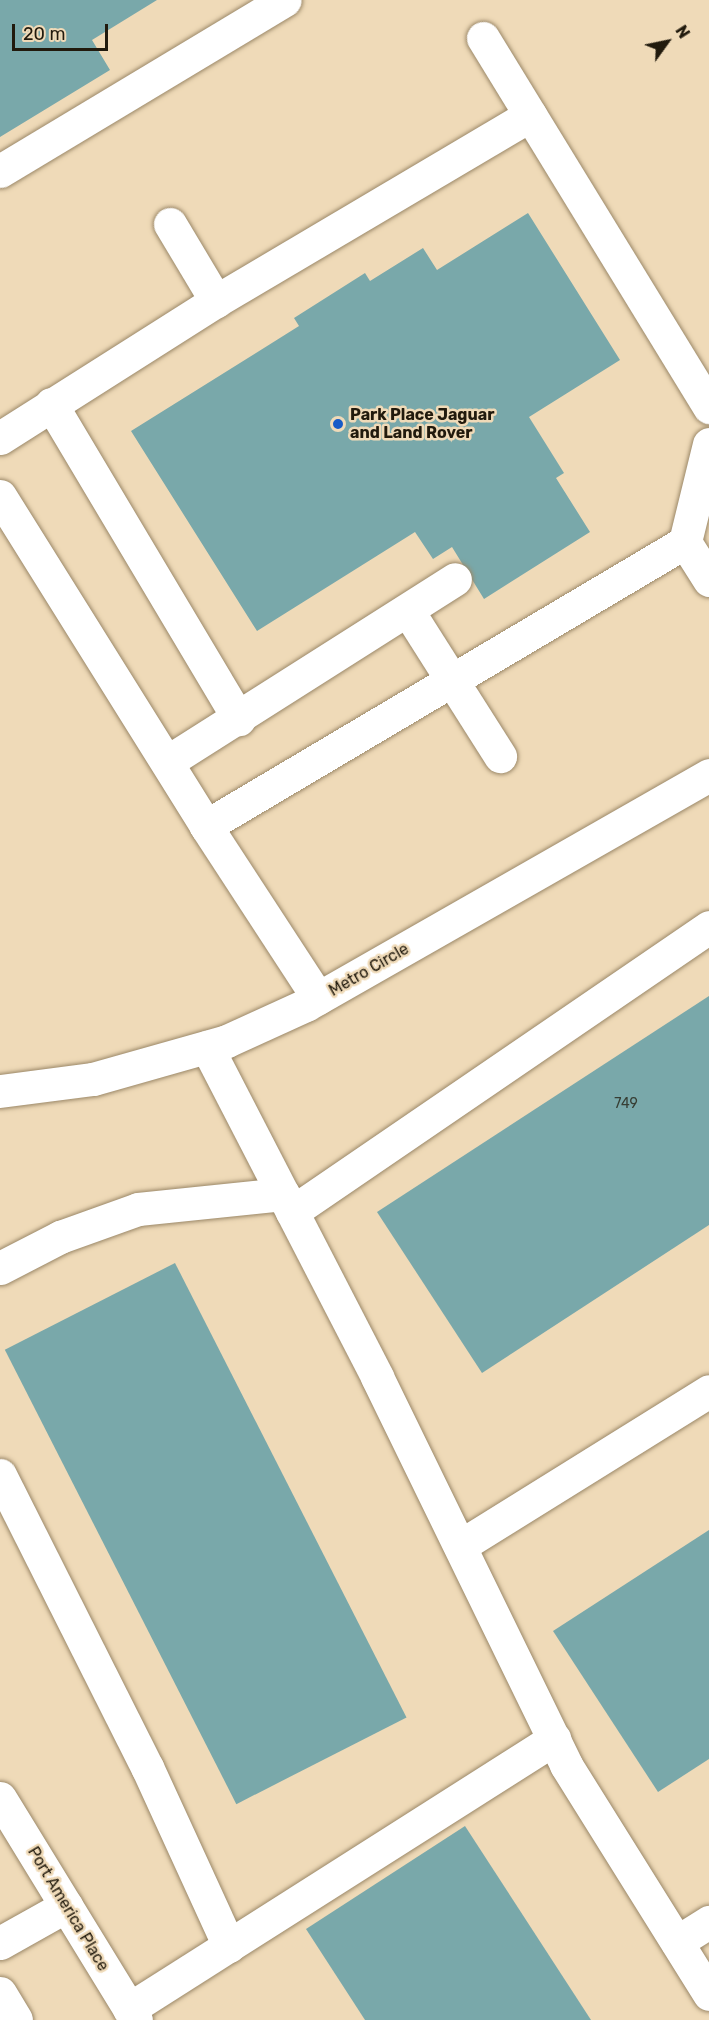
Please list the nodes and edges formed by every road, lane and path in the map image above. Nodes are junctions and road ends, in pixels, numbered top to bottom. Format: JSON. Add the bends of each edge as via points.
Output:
{"nodes":[{"id":1,"x":285,"y":0,"type":"edge"},
{"id":2,"x":483,"y":38,"type":"dead end"},
{"id":3,"x":530,"y":115,"type":"junction"},
{"id":4,"x":0,"y":171,"type":"edge"},
{"id":5,"x":170,"y":224,"type":"dead end"},
{"id":6,"x":216,"y":301,"type":"junction"},
{"id":7,"x":51,"y":404,"type":"junction"},
{"id":8,"x":709,"y":407,"type":"edge"},
{"id":9,"x":0,"y":438,"type":"edge"},
{"id":10,"x":709,"y":444,"type":"edge"},
{"id":11,"x":0,"y":496,"type":"edge"},
{"id":12,"x":685,"y":542,"type":"junction"},
{"id":13,"x":455,"y":579,"type":"dead end"},
{"id":14,"x":709,"y":580,"type":"edge"},
{"id":15,"x":408,"y":611,"type":"junction"},
{"id":16,"x":452,"y":680,"type":"junction"},
{"id":17,"x":239,"y":718,"type":"junction"},
{"id":18,"x":500,"y":756,"type":"dead end"},
{"id":19,"x":167,"y":762,"type":"junction"},
{"id":20,"x":709,"y":775,"type":"edge"},
{"id":21,"x":206,"y":826,"type":"junction"},
{"id":22,"x":709,"y":927,"type":"edge"},
{"id":23,"x":318,"y":998,"type":"junction"},
{"id":24,"x":207,"y":1047,"type":"junction"},
{"id":25,"x":0,"y":1091,"type":"edge"},
{"id":26,"x":287,"y":1203,"type":"junction"},
{"id":27,"x":0,"y":1268,"type":"edge"},
{"id":28,"x":709,"y":1391,"type":"edge"},
{"id":29,"x":0,"y":1475,"type":"edge"},
{"id":30,"x":460,"y":1546,"type":"junction"},
{"id":31,"x":554,"y":1739,"type":"junction"},
{"id":32,"x":0,"y":1798,"type":"edge"},
{"id":33,"x":66,"y":1906,"type":"junction"},
{"id":34,"x":709,"y":1922,"type":"edge"},
{"id":35,"x":677,"y":1942,"type":"junction"},
{"id":36,"x":0,"y":1943,"type":"edge"},
{"id":37,"x":229,"y":1946,"type":"junction"},
{"id":38,"x":0,"y":1993,"type":"edge"},
{"id":39,"x":709,"y":1994,"type":"edge"},
{"id":40,"x":132,"y":2014,"type":"edge"},
{"id":41,"x":16,"y":2020,"type":"edge"}],
"edges":[{"from":1,"to":4,"type":"street"},
{"from":2,"to":3,"type":"street"},
{"from":3,"to":6,"type":"street"},
{"from":3,"to":8,"type":"street"},
{"from":5,"to":6,"type":"street"},
{"from":6,"to":7,"type":"street"},
{"from":7,"to":9,"type":"street"},
{"from":7,"to":17,"type":"street"},
{"from":10,"to":12,"type":"street"},
{"from":11,"to":19,"type":"street"},
{"from":12,"to":14,"type":"street"},
{"from":12,"to":16,"type":"street"},
{"from":13,"to":15,"type":"street"},
{"from":15,"to":16,"type":"street"},
{"from":15,"to":17,"type":"street"},
{"from":16,"to":18,"type":"street"},
{"from":16,"to":21,"type":"street"},
{"from":17,"to":19,"type":"street"},
{"from":19,"to":21,"type":"street"},
{"from":20,"to":23,"type":"street","name":"Metro Circle"},
{"from":21,"to":23,"type":"street"},
{"from":22,"to":26,"type":"street"},
{"from":23,"to":24,"type":"street","name":"Metro Circle"},
{"from":24,"to":25,"type":"street","name":"Metro Circle","via":[[93,1079]]},
{"from":24,"to":26,"type":"street"},
{"from":26,"to":27,"type":"street","via":[[138,1209],[60,1237]]},
{"from":26,"to":30,"type":"street"},
{"from":28,"to":30,"type":"street"},
{"from":29,"to":37,"type":"street","via":[[147,1767]]},
{"from":30,"to":31,"type":"street"},
{"from":31,"to":35,"type":"street"},
{"from":31,"to":37,"type":"street"},
{"from":32,"to":33,"type":"street","name":"Port America Place"},
{"from":33,"to":36,"type":"street"},
{"from":33,"to":40,"type":"street","name":"Port America Place"},
{"from":34,"to":35,"type":"street"},
{"from":35,"to":39,"type":"street"},
{"from":37,"to":40,"type":"street"},
{"from":38,"to":41,"type":"street"}]}
